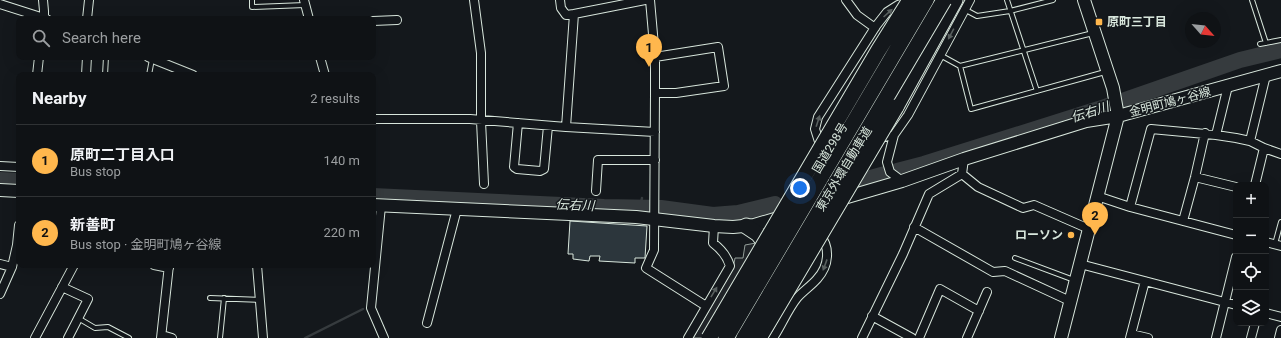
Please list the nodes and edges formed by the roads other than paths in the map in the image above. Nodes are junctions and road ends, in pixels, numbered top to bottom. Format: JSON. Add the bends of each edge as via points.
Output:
{"nodes":[{"id":1,"x":43,"y":0,"type":"edge"},
{"id":2,"x":89,"y":0,"type":"edge"},
{"id":3,"x":252,"y":0,"type":"edge"},
{"id":4,"x":474,"y":0,"type":"edge"},
{"id":5,"x":560,"y":0,"type":"edge"},
{"id":6,"x":645,"y":0,"type":"edge"},
{"id":7,"x":650,"y":0,"type":"edge"},
{"id":8,"x":846,"y":0,"type":"edge"},
{"id":9,"x":857,"y":0,"type":"edge"},
{"id":10,"x":910,"y":0,"type":"edge"},
{"id":11,"x":914,"y":0,"type":"edge"},
{"id":12,"x":918,"y":0,"type":"edge"},
{"id":13,"x":926,"y":0,"type":"edge"},
{"id":14,"x":944,"y":0,"type":"edge"},
{"id":15,"x":970,"y":0,"type":"edge"},
{"id":16,"x":1007,"y":0,"type":"edge"},
{"id":17,"x":1053,"y":0,"type":"edge"},
{"id":18,"x":1084,"y":0,"type":"edge"},
{"id":19,"x":1252,"y":0,"type":"edge"},
{"id":20,"x":304,"y":3,"type":"edge"},
{"id":21,"x":957,"y":3,"type":"edge"},
{"id":22,"x":0,"y":4,"type":"edge"},
{"id":23,"x":852,"y":8,"type":"junction"},
{"id":24,"x":1010,"y":11,"type":"junction"},
{"id":25,"x":574,"y":14,"type":"junction"},
{"id":26,"x":36,"y":16,"type":"edge"},
{"id":27,"x":45,"y":16,"type":"edge"},
{"id":28,"x":87,"y":16,"type":"edge"},
{"id":29,"x":308,"y":16,"type":"edge"},
{"id":30,"x":397,"y":20,"type":"dead end"},
{"id":31,"x":376,"y":21,"type":"edge"},
{"id":32,"x":875,"y":28,"type":"junction"},
{"id":33,"x":1095,"y":33,"type":"junction"},
{"id":34,"x":1281,"y":40,"type":"edge"},
{"id":35,"x":1266,"y":43,"type":"junction"},
{"id":36,"x":1260,"y":44,"type":"dead end"},
{"id":37,"x":1023,"y":50,"type":"junction"},
{"id":38,"x":940,"y":55,"type":"junction"},
{"id":39,"x":655,"y":57,"type":"junction"},
{"id":40,"x":39,"y":60,"type":"edge"},
{"id":41,"x":87,"y":60,"type":"edge"},
{"id":42,"x":106,"y":60,"type":"edge"},
{"id":43,"x":150,"y":60,"type":"edge"},
{"id":44,"x":321,"y":60,"type":"edge"},
{"id":45,"x":168,"y":61,"type":"edge"},
{"id":46,"x":960,"y":66,"type":"junction"},
{"id":47,"x":1281,"y":71,"type":"edge"},
{"id":48,"x":37,"y":72,"type":"edge"},
{"id":49,"x":86,"y":72,"type":"edge"},
{"id":50,"x":105,"y":72,"type":"edge"},
{"id":51,"x":149,"y":72,"type":"edge"},
{"id":52,"x":183,"y":72,"type":"edge"},
{"id":53,"x":324,"y":72,"type":"edge"},
{"id":54,"x":1108,"y":72,"type":"junction"},
{"id":55,"x":1266,"y":76,"type":"junction"},
{"id":56,"x":1228,"y":86,"type":"junction"},
{"id":57,"x":1037,"y":91,"type":"junction"},
{"id":58,"x":655,"y":93,"type":"junction"},
{"id":59,"x":1118,"y":116,"type":"junction"},
{"id":60,"x":376,"y":119,"type":"edge"},
{"id":61,"x":481,"y":120,"type":"junction"},
{"id":62,"x":518,"y":123,"type":"junction"},
{"id":63,"x":548,"y":126,"type":"junction"},
{"id":64,"x":566,"y":127,"type":"junction"},
{"id":65,"x":655,"y":132,"type":"junction"},
{"id":66,"x":1205,"y":133,"type":"junction"},
{"id":67,"x":894,"y":135,"type":"junction"},
{"id":68,"x":1216,"y":135,"type":"junction"},
{"id":69,"x":870,"y":140,"type":"junction"},
{"id":70,"x":1250,"y":141,"type":"junction"},
{"id":71,"x":1264,"y":148,"type":"junction"},
{"id":72,"x":1281,"y":154,"type":"edge"},
{"id":73,"x":824,"y":158,"type":"junction"},
{"id":74,"x":964,"y":159,"type":"junction"},
{"id":75,"x":655,"y":160,"type":"junction"},
{"id":76,"x":0,"y":166,"type":"edge"},
{"id":77,"x":16,"y":167,"type":"edge"},
{"id":78,"x":962,"y":174,"type":"junction"},
{"id":79,"x":1195,"y":177,"type":"junction"},
{"id":80,"x":902,"y":181,"type":"junction"},
{"id":81,"x":1256,"y":182,"type":"edge"},
{"id":82,"x":484,"y":184,"type":"dead end"},
{"id":83,"x":1233,"y":186,"type":"edge"},
{"id":84,"x":0,"y":190,"type":"edge"},
{"id":85,"x":16,"y":190,"type":"edge"},
{"id":86,"x":596,"y":191,"type":"dead end"},
{"id":87,"x":1098,"y":196,"type":"junction"},
{"id":88,"x":833,"y":201,"type":"junction"},
{"id":89,"x":377,"y":206,"type":"edge"},
{"id":90,"x":1130,"y":207,"type":"junction"},
{"id":91,"x":457,"y":209,"type":"junction"},
{"id":92,"x":791,"y":214,"type":"junction"},
{"id":93,"x":654,"y":216,"type":"junction"},
{"id":94,"x":1183,"y":221,"type":"junction"},
{"id":95,"x":1281,"y":222,"type":"edge"},
{"id":96,"x":376,"y":223,"type":"edge"},
{"id":97,"x":714,"y":226,"type":"junction"},
{"id":98,"x":746,"y":226,"type":"junction"},
{"id":99,"x":914,"y":228,"type":"junction"},
{"id":100,"x":1089,"y":229,"type":"junction"},
{"id":101,"x":816,"y":230,"type":"junction"},
{"id":102,"x":1233,"y":233,"type":"edge"},
{"id":103,"x":1278,"y":245,"type":"edge"},
{"id":104,"x":770,"y":249,"type":"junction"},
{"id":105,"x":16,"y":253,"type":"edge"},
{"id":106,"x":1015,"y":258,"type":"dead end"},
{"id":107,"x":0,"y":264,"type":"edge"},
{"id":108,"x":1080,"y":264,"type":"junction"},
{"id":109,"x":12,"y":267,"type":"junction"},
{"id":110,"x":72,"y":268,"type":"edge"},
{"id":111,"x":169,"y":268,"type":"edge"},
{"id":112,"x":257,"y":268,"type":"edge"},
{"id":113,"x":373,"y":268,"type":"edge"},
{"id":114,"x":1233,"y":268,"type":"edge"},
{"id":115,"x":1075,"y":281,"type":"junction"},
{"id":116,"x":1145,"y":281,"type":"junction"},
{"id":117,"x":62,"y":287,"type":"junction"},
{"id":118,"x":987,"y":292,"type":"dead end"},
{"id":119,"x":0,"y":294,"type":"edge"},
{"id":120,"x":210,"y":298,"type":"dead end"},
{"id":121,"x":224,"y":298,"type":"junction"},
{"id":122,"x":260,"y":300,"type":"junction"},
{"id":123,"x":1070,"y":301,"type":"junction"},
{"id":124,"x":1224,"y":302,"type":"junction"},
{"id":125,"x":1233,"y":304,"type":"edge"},
{"id":126,"x":706,"y":306,"type":"junction"},
{"id":127,"x":979,"y":311,"type":"junction"},
{"id":128,"x":1269,"y":314,"type":"edge"},
{"id":129,"x":872,"y":316,"type":"junction"},
{"id":130,"x":1281,"y":317,"type":"edge"},
{"id":131,"x":78,"y":318,"type":"junction"},
{"id":132,"x":427,"y":324,"type":"dead end"},
{"id":133,"x":1254,"y":326,"type":"edge"},
{"id":134,"x":1281,"y":330,"type":"edge"},
{"id":135,"x":161,"y":336,"type":"edge"},
{"id":136,"x":1130,"y":336,"type":"edge"},
{"id":137,"x":35,"y":338,"type":"edge"},
{"id":138,"x":68,"y":338,"type":"edge"},
{"id":139,"x":129,"y":338,"type":"edge"},
{"id":140,"x":172,"y":338,"type":"edge"},
{"id":141,"x":220,"y":338,"type":"edge"},
{"id":142,"x":263,"y":338,"type":"edge"},
{"id":143,"x":384,"y":338,"type":"edge"},
{"id":144,"x":688,"y":338,"type":"edge"},
{"id":145,"x":709,"y":338,"type":"edge"},
{"id":146,"x":718,"y":338,"type":"edge"},
{"id":147,"x":726,"y":338,"type":"edge"},
{"id":148,"x":744,"y":338,"type":"edge"},
{"id":149,"x":752,"y":338,"type":"edge"},
{"id":150,"x":759,"y":338,"type":"edge"},
{"id":151,"x":773,"y":338,"type":"edge"},
{"id":152,"x":862,"y":338,"type":"edge"},
{"id":153,"x":912,"y":338,"type":"edge"},
{"id":154,"x":919,"y":338,"type":"edge"},
{"id":155,"x":967,"y":338,"type":"edge"},
{"id":156,"x":1061,"y":338,"type":"edge"},
{"id":157,"x":1148,"y":338,"type":"edge"},
{"id":158,"x":1216,"y":338,"type":"edge"},
{"id":159,"x":1251,"y":338,"type":"edge"},
{"id":160,"x":1279,"y":338,"type":"edge"}],
"edges":[{"from":1,"to":27,"type":"street"},
{"from":2,"to":28,"type":"street"},
{"from":3,"to":20,"type":"lane","via":[[252,7]]},
{"from":4,"to":61,"type":"street","via":[[481,53]]},
{"from":5,"to":25,"type":"street","via":[[561,8],[566,15]]},
{"from":6,"to":25,"type":"street"},
{"from":7,"to":39,"type":"street"},
{"from":8,"to":23,"type":"street"},
{"from":9,"to":23,"type":"street"},
{"from":10,"to":145,"type":"highway","bridge":true},
{"from":32,"to":11,"type":"street","one_way":true,"via":[[887,12]]},
{"from":12,"to":73,"type":"highway","name":"国道298号"},
{"from":13,"to":147,"type":"highway","name":"東京外環自動車道","bridge":true},
{"from":14,"to":148,"type":"highway","name":"東京外環自動車道","bridge":true},
{"from":15,"to":21,"type":"street"},
{"from":16,"to":24,"type":"lane"},
{"from":17,"to":24,"type":"lane"},
{"from":18,"to":33,"type":"street"},
{"from":19,"to":35,"type":"lane"},
{"from":20,"to":29,"type":"street"},
{"from":21,"to":24,"type":"lane","via":[[977,16]]},
{"from":21,"to":38,"type":"street","one_way":true},
{"from":21,"to":69,"type":"highway"},
{"from":21,"to":150,"type":"highway","bridge":true},
{"from":22,"to":26,"type":"street"},
{"from":23,"to":32,"type":"street","via":[[857,15]]},
{"from":24,"to":37,"type":"lane"},
{"from":25,"to":64,"type":"street"},
{"from":30,"to":31,"type":"street"},
{"from":73,"to":32,"type":"street","one_way":true,"via":[[815,128],[818,117]]},
{"from":33,"to":37,"type":"lane"},
{"from":33,"to":54,"type":"street"},
{"from":34,"to":35,"type":"lane"},
{"from":35,"to":36,"type":"lane"},
{"from":37,"to":46,"type":"lane"},
{"from":37,"to":57,"type":"lane"},
{"from":38,"to":46,"type":"lane"},
{"from":38,"to":67,"type":"street","via":[[908,115]]},
{"from":39,"to":58,"type":"street"},
{"from":39,"to":58,"type":"street","via":[[718,47],[724,86],[676,93]]},
{"from":40,"to":48,"type":"street"},
{"from":41,"to":49,"type":"street"},
{"from":42,"to":50,"type":"lane"},
{"from":43,"to":51,"type":"lane"},
{"from":44,"to":53,"type":"street"},
{"from":45,"to":52,"type":"street"},
{"from":46,"to":57,"type":"lane","via":[[971,109]]},
{"from":47,"to":55,"type":"street","name":"金明町鳩ヶ谷線"},
{"from":54,"to":57,"type":"lane"},
{"from":54,"to":59,"type":"street"},
{"from":55,"to":56,"type":"street","name":"金明町鳩ヶ谷線"},
{"from":55,"to":70,"type":"street"},
{"from":56,"to":59,"type":"street","name":"金明町鳩ヶ谷線"},
{"from":56,"to":68,"type":"street"},
{"from":58,"to":65,"type":"street"},
{"from":59,"to":74,"type":"street","via":[[1086,121]]},
{"from":59,"to":87,"type":"street","name":"金明町鳩ヶ谷線"},
{"from":60,"to":61,"type":"street"},
{"from":61,"to":62,"type":"street"},
{"from":61,"to":82,"type":"street"},
{"from":62,"to":63,"type":"street"},
{"from":62,"to":63,"type":"street","via":[[514,167],[517,169],[544,169]]},
{"from":63,"to":64,"type":"street"},
{"from":64,"to":65,"type":"street"},
{"from":65,"to":75,"type":"street"},
{"from":66,"to":68,"type":"street"},
{"from":66,"to":79,"type":"street"},
{"from":66,"to":90,"type":"street","via":[[1151,128]]},
{"from":67,"to":69,"type":"street"},
{"from":67,"to":80,"type":"street","via":[[887,162],[890,172]]},
{"from":68,"to":70,"type":"street"},
{"from":69,"to":88,"type":"highway"},
{"from":70,"to":71,"type":"street"},
{"from":71,"to":72,"type":"street"},
{"from":71,"to":81,"type":"street"},
{"from":73,"to":92,"type":"highway","name":"国道298号"},
{"from":74,"to":78,"type":"street"},
{"from":74,"to":80,"type":"street"},
{"from":75,"to":86,"type":"street","via":[[598,160]]},
{"from":75,"to":93,"type":"street"},
{"from":76,"to":77,"type":"street"},
{"from":78,"to":99,"type":"street","via":[[929,194]]},
{"from":78,"to":100,"type":"street","via":[[978,187],[1022,208],[1034,205]]},
{"from":79,"to":83,"type":"street"},
{"from":79,"to":94,"type":"street"},
{"from":80,"to":88,"type":"street"},
{"from":84,"to":85,"type":"street"},
{"from":87,"to":90,"type":"street"},
{"from":87,"to":100,"type":"street","name":"金明町鳩ヶ谷線"},
{"from":88,"to":92,"type":"street"},
{"from":88,"to":101,"type":"highway"},
{"from":89,"to":91,"type":"street"},
{"from":89,"to":96,"type":"street"},
{"from":90,"to":94,"type":"street"},
{"from":91,"to":93,"type":"street"},
{"from":91,"to":132,"type":"street"},
{"from":92,"to":98,"type":"street"},
{"from":92,"to":104,"type":"highway","name":"国道298号"},
{"from":93,"to":97,"type":"street"},
{"from":93,"to":126,"type":"street","via":[[654,250],[646,268]]},
{"from":94,"to":102,"type":"street"},
{"from":95,"to":103,"type":"lane"},
{"from":97,"to":98,"type":"street"},
{"from":126,"to":97,"type":"street","one_way":true,"via":[[730,266],[728,258],[713,243]]},
{"from":98,"to":104,"type":"highway","via":[[758,234]]},
{"from":99,"to":123,"type":"street","via":[[993,272],[1005,271]]},
{"from":99,"to":129,"type":"street"},
{"from":100,"to":108,"type":"street","name":"金明町鳩ヶ谷線"},
{"from":101,"to":149,"type":"highway"},
{"from":101,"to":151,"type":"street","one_way":true,"via":[[824,239],[828,254],[826,262],[819,278],[797,299]]},
{"from":104,"to":146,"type":"highway","name":"国道298号"},
{"from":105,"to":109,"type":"street"},
{"from":106,"to":115,"type":"lane"},
{"from":107,"to":109,"type":"street"},
{"from":108,"to":115,"type":"street","name":"金明町鳩ヶ谷線"},
{"from":108,"to":116,"type":"street"},
{"from":109,"to":119,"type":"street"},
{"from":110,"to":117,"type":"street"},
{"from":111,"to":135,"type":"street"},
{"from":112,"to":122,"type":"street"},
{"from":113,"to":143,"type":"street","via":[[371,308]]},
{"from":114,"to":124,"type":"street"},
{"from":115,"to":123,"type":"street","name":"金明町鳩ヶ谷線"},
{"from":116,"to":124,"type":"street"},
{"from":116,"to":136,"type":"street"},
{"from":117,"to":131,"type":"street","via":[[88,299]]},
{"from":117,"to":137,"type":"street"},
{"from":118,"to":127,"type":"street"},
{"from":120,"to":121,"type":"lane"},
{"from":121,"to":122,"type":"lane"},
{"from":121,"to":141,"type":"lane"},
{"from":122,"to":142,"type":"street"},
{"from":123,"to":156,"type":"street","name":"金明町鳩ヶ谷線"},
{"from":124,"to":125,"type":"street"},
{"from":124,"to":158,"type":"street"},
{"from":126,"to":144,"type":"street"},
{"from":127,"to":154,"type":"street","via":[[940,289]]},
{"from":127,"to":155,"type":"street"},
{"from":128,"to":130,"type":"street"},
{"from":129,"to":152,"type":"street"},
{"from":129,"to":153,"type":"street"},
{"from":131,"to":138,"type":"street"},
{"from":131,"to":139,"type":"lane","via":[[95,328],[108,327]]},
{"from":133,"to":159,"type":"street"},
{"from":134,"to":160,"type":"street"},
{"from":135,"to":140,"type":"street"},
{"from":136,"to":157,"type":"street"}]}
